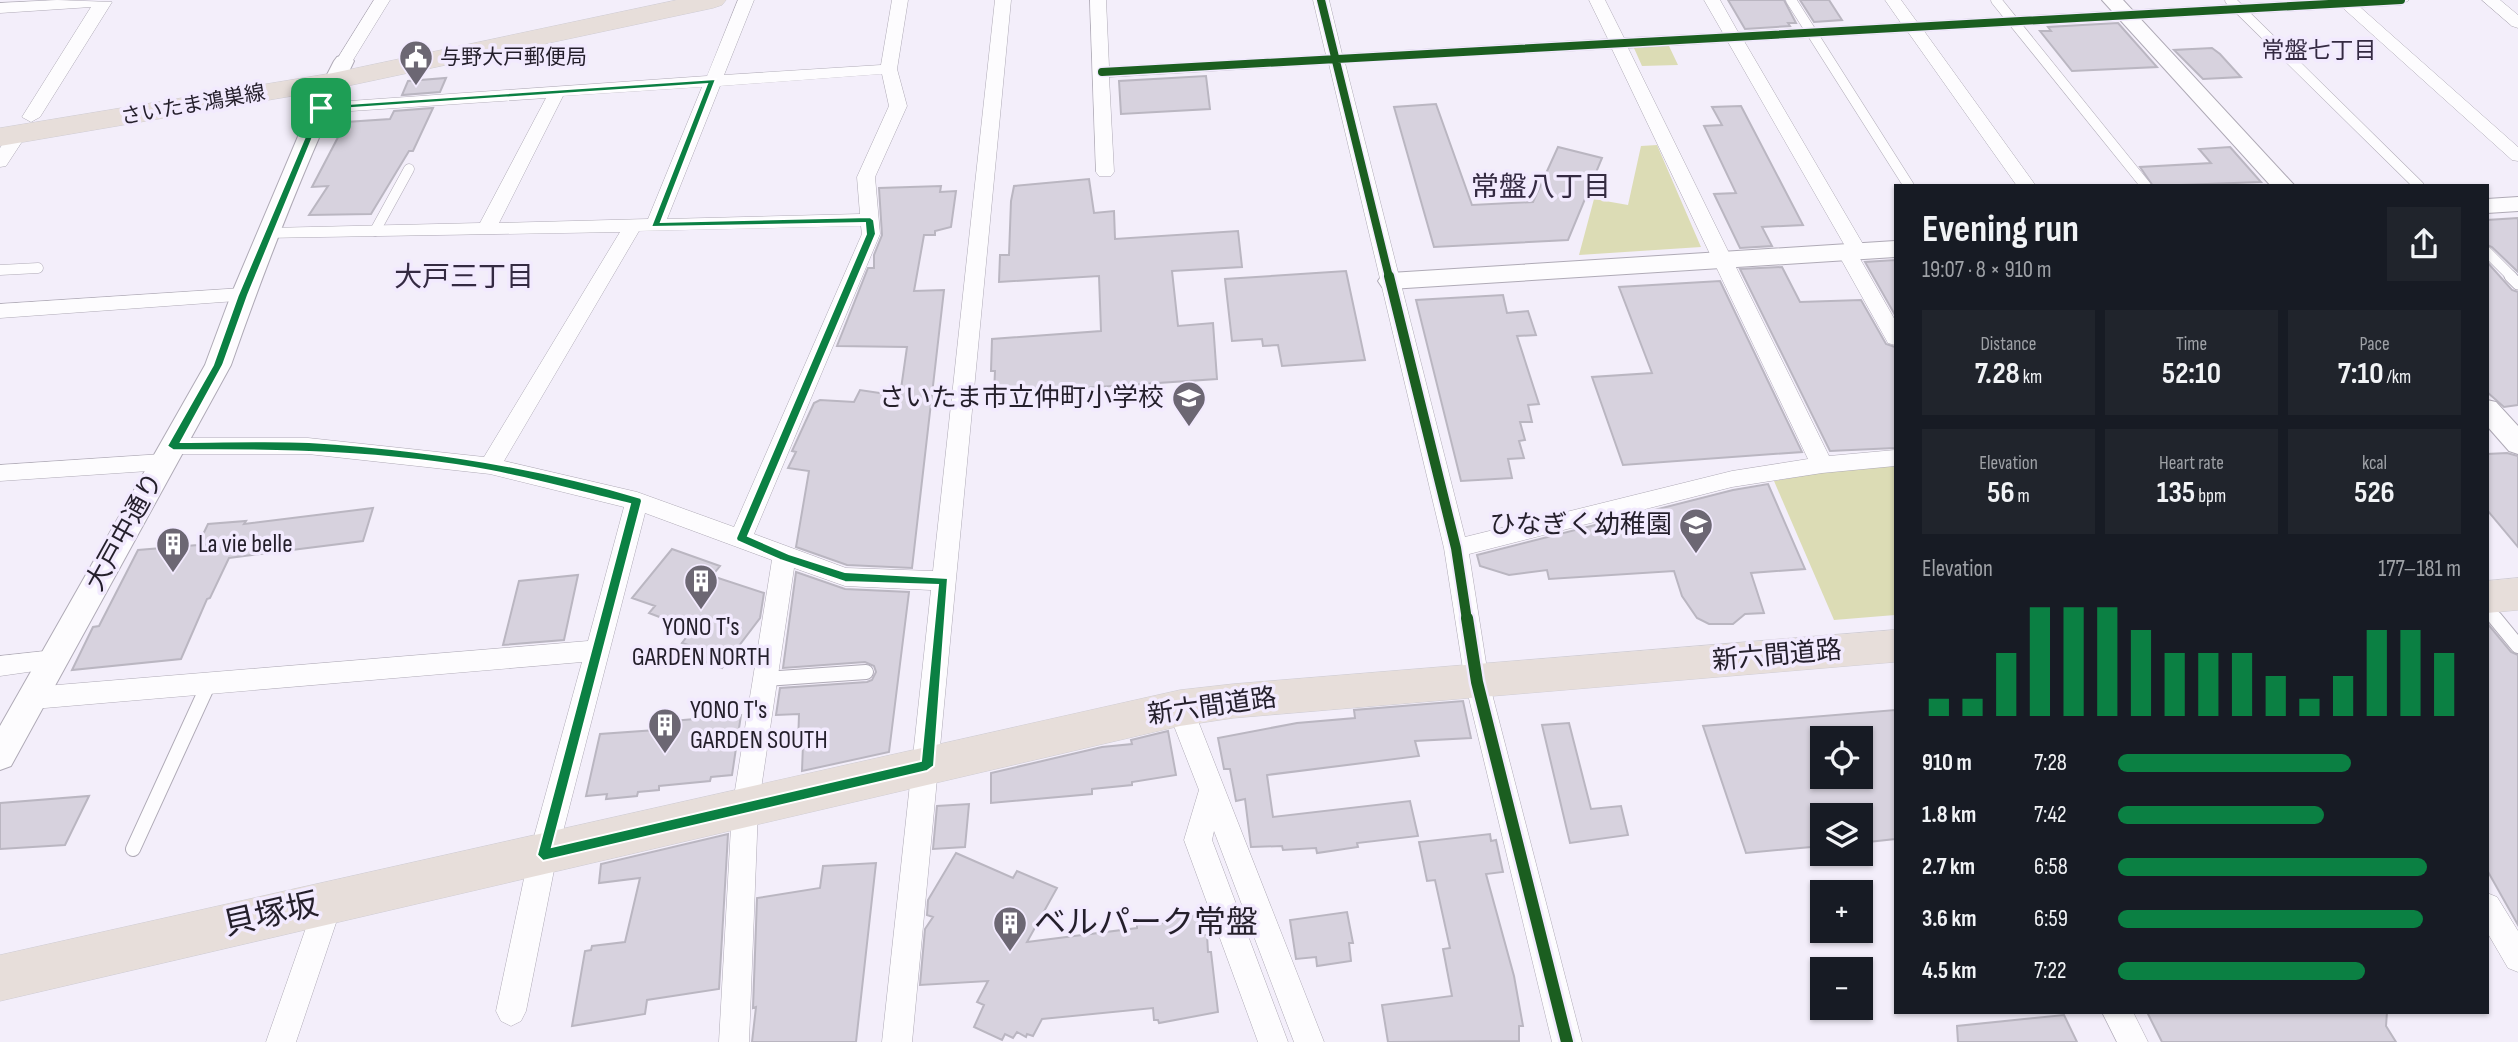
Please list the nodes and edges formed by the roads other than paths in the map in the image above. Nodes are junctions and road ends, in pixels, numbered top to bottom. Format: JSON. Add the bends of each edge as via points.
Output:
{"nodes":[{"id":1,"x":382,"y":0,"type":"edge"},
{"id":2,"x":645,"y":0,"type":"edge"},
{"id":3,"x":713,"y":0,"type":"edge"},
{"id":4,"x":746,"y":0,"type":"edge"},
{"id":5,"x":900,"y":0,"type":"edge"},
{"id":6,"x":1003,"y":0,"type":"edge"},
{"id":7,"x":1098,"y":0,"type":"edge"},
{"id":8,"x":1321,"y":0,"type":"edge"},
{"id":9,"x":1597,"y":0,"type":"edge"},
{"id":10,"x":1712,"y":0,"type":"edge"},
{"id":11,"x":1791,"y":0,"type":"edge"},
{"id":12,"x":1893,"y":0,"type":"edge"},
{"id":13,"x":1996,"y":0,"type":"edge"},
{"id":14,"x":2401,"y":0,"type":"edge"},
{"id":15,"x":2490,"y":0,"type":"edge"},
{"id":16,"x":104,"y":1,"type":"edge"},
{"id":17,"x":2345,"y":1,"type":"edge"},
{"id":18,"x":2235,"y":4,"type":"edge"},
{"id":19,"x":0,"y":8,"type":"edge"},
{"id":20,"x":2119,"y":8,"type":"edge"},
{"id":21,"x":2013,"y":21,"type":"junction"},
{"id":22,"x":2518,"y":23,"type":"edge"},
{"id":23,"x":1912,"y":27,"type":"junction"},
{"id":24,"x":1812,"y":33,"type":"junction"},
{"id":25,"x":1734,"y":37,"type":"junction"},
{"id":26,"x":1620,"y":44,"type":"junction"},
{"id":27,"x":1336,"y":59,"type":"junction"},
{"id":28,"x":890,"y":69,"type":"junction"},
{"id":29,"x":339,"y":71,"type":"junction"},
{"id":30,"x":1102,"y":72,"type":"junction"},
{"id":31,"x":713,"y":81,"type":"junction"},
{"id":32,"x":557,"y":92,"type":"junction"},
{"id":33,"x":321,"y":108,"type":"junction"},
{"id":34,"x":12,"y":128,"type":"edge"},
{"id":35,"x":2518,"y":156,"type":"edge"},
{"id":36,"x":0,"y":162,"type":"edge"},
{"id":37,"x":409,"y":169,"type":"dead end"},
{"id":38,"x":1105,"y":172,"type":"dead end"},
{"id":39,"x":1908,"y":184,"type":"edge"},
{"id":40,"x":2026,"y":184,"type":"edge"},
{"id":41,"x":2144,"y":184,"type":"edge"},
{"id":42,"x":2282,"y":184,"type":"edge"},
{"id":43,"x":2417,"y":184,"type":"edge"},
{"id":44,"x":2518,"y":204,"type":"edge"},
{"id":45,"x":2489,"y":206,"type":"edge"},
{"id":46,"x":870,"y":220,"type":"junction"},
{"id":47,"x":655,"y":225,"type":"junction"},
{"id":48,"x":633,"y":226,"type":"junction"},
{"id":49,"x":486,"y":229,"type":"junction"},
{"id":50,"x":375,"y":231,"type":"junction"},
{"id":51,"x":269,"y":234,"type":"junction"},
{"id":52,"x":1894,"y":249,"type":"edge"},
{"id":53,"x":1852,"y":251,"type":"junction"},
{"id":54,"x":2489,"y":254,"type":"edge"},
{"id":55,"x":1722,"y":260,"type":"junction"},
{"id":56,"x":38,"y":268,"type":"dead end"},
{"id":57,"x":0,"y":270,"type":"edge"},
{"id":58,"x":1390,"y":281,"type":"junction"},
{"id":59,"x":2518,"y":284,"type":"edge"},
{"id":60,"x":243,"y":295,"type":"junction"},
{"id":61,"x":0,"y":311,"type":"edge"},
{"id":62,"x":1894,"y":336,"type":"edge"},
{"id":63,"x":2489,"y":412,"type":"edge"},
{"id":64,"x":2518,"y":444,"type":"edge"},
{"id":65,"x":168,"y":454,"type":"junction"},
{"id":66,"x":1894,"y":458,"type":"edge"},
{"id":67,"x":1822,"y":465,"type":"junction"},
{"id":68,"x":490,"y":466,"type":"junction"},
{"id":69,"x":0,"y":473,"type":"edge"},
{"id":70,"x":637,"y":501,"type":"junction"},
{"id":71,"x":741,"y":538,"type":"junction"},
{"id":72,"x":1456,"y":548,"type":"junction"},
{"id":73,"x":785,"y":557,"type":"junction"},
{"id":74,"x":944,"y":581,"type":"junction"},
{"id":75,"x":2518,"y":594,"type":"edge"},
{"id":76,"x":2489,"y":597,"type":"edge"},
{"id":77,"x":2489,"y":610,"type":"edge"},
{"id":78,"x":1894,"y":646,"type":"edge"},
{"id":79,"x":2518,"y":646,"type":"edge"},
{"id":80,"x":598,"y":650,"type":"junction"},
{"id":81,"x":54,"y":660,"type":"junction"},
{"id":82,"x":0,"y":666,"type":"edge"},
{"id":83,"x":866,"y":672,"type":"dead end"},
{"id":84,"x":765,"y":680,"type":"junction"},
{"id":85,"x":1477,"y":682,"type":"junction"},
{"id":86,"x":209,"y":683,"type":"junction"},
{"id":87,"x":33,"y":698,"type":"junction"},
{"id":88,"x":1180,"y":708,"type":"junction"},
{"id":89,"x":0,"y":756,"type":"edge"},
{"id":90,"x":927,"y":766,"type":"junction"},
{"id":91,"x":1212,"y":790,"type":"junction"},
{"id":92,"x":745,"y":809,"type":"junction"},
{"id":93,"x":134,"y":849,"type":"dead end"},
{"id":94,"x":543,"y":855,"type":"junction"},
{"id":95,"x":329,"y":902,"type":"junction"},
{"id":96,"x":2489,"y":909,"type":"edge"},
{"id":97,"x":2518,"y":958,"type":"edge"},
{"id":98,"x":0,"y":978,"type":"edge"},
{"id":99,"x":511,"y":1011,"type":"dead end"},
{"id":100,"x":2118,"y":1014,"type":"edge"},
{"id":101,"x":281,"y":1042,"type":"edge"},
{"id":102,"x":734,"y":1042,"type":"edge"},
{"id":103,"x":897,"y":1042,"type":"edge"},
{"id":104,"x":1273,"y":1042,"type":"edge"},
{"id":105,"x":1309,"y":1042,"type":"edge"},
{"id":106,"x":1567,"y":1042,"type":"edge"},
{"id":107,"x":2133,"y":1042,"type":"edge"}],
"edges":[{"from":1,"to":29,"type":"street","name":"大戸中通り"},
{"from":2,"to":29,"type":"main road","name":"さいたま鴻巣線"},
{"from":3,"to":29,"type":"main road","name":"さいたま鴻巣線"},
{"from":4,"to":31,"type":"street"},
{"from":5,"to":28,"type":"street"},
{"from":6,"to":74,"type":"street"},
{"from":7,"to":30,"type":"street"},
{"from":8,"to":27,"type":"street"},
{"from":9,"to":26,"type":"street"},
{"from":10,"to":25,"type":"street"},
{"from":11,"to":24,"type":"lane"},
{"from":12,"to":23,"type":"street"},
{"from":13,"to":21,"type":"lane"},
{"from":14,"to":17,"type":"street"},
{"from":15,"to":22,"type":"street"},
{"from":16,"to":19,"type":"street"},
{"from":16,"to":34,"type":"street"},
{"from":17,"to":18,"type":"street"},
{"from":17,"to":35,"type":"street"},
{"from":18,"to":20,"type":"street"},
{"from":18,"to":43,"type":"lane"},
{"from":20,"to":21,"type":"street"},
{"from":20,"to":42,"type":"street"},
{"from":21,"to":23,"type":"street"},
{"from":21,"to":41,"type":"lane"},
{"from":23,"to":24,"type":"street"},
{"from":23,"to":40,"type":"street"},
{"from":24,"to":25,"type":"street"},
{"from":24,"to":39,"type":"lane"},
{"from":25,"to":26,"type":"street"},
{"from":25,"to":53,"type":"street"},
{"from":26,"to":27,"type":"street"},
{"from":26,"to":55,"type":"street"},
{"from":27,"to":30,"type":"street"},
{"from":27,"to":58,"type":"street"},
{"from":28,"to":31,"type":"street"},
{"from":28,"to":46,"type":"street","via":[[898,106],[866,177]]},
{"from":29,"to":33,"type":"street","name":"大戸中通り"},
{"from":29,"to":34,"type":"main road","name":"さいたま鴻巣線"},
{"from":30,"to":38,"type":"street"},
{"from":31,"to":32,"type":"street"},
{"from":31,"to":47,"type":"street"},
{"from":32,"to":33,"type":"street"},
{"from":32,"to":49,"type":"street"},
{"from":33,"to":51,"type":"street","name":"大戸中通り"},
{"from":34,"to":36,"type":"street"},
{"from":37,"to":50,"type":"lane"},
{"from":44,"to":45,"type":"street"},
{"from":46,"to":47,"type":"street"},
{"from":46,"to":71,"type":"street","via":[[871,234]]},
{"from":47,"to":48,"type":"street"},
{"from":48,"to":49,"type":"street"},
{"from":48,"to":68,"type":"street"},
{"from":49,"to":50,"type":"street"},
{"from":50,"to":51,"type":"street"},
{"from":51,"to":60,"type":"street","name":"大戸中通り"},
{"from":52,"to":53,"type":"street"},
{"from":53,"to":55,"type":"street"},
{"from":53,"to":62,"type":"street"},
{"from":54,"to":59,"type":"lane"},
{"from":55,"to":58,"type":"street"},
{"from":55,"to":67,"type":"street"},
{"from":56,"to":57,"type":"lane"},
{"from":58,"to":72,"type":"street"},
{"from":60,"to":61,"type":"street"},
{"from":60,"to":65,"type":"street","name":"大戸中通り","via":[[218,365]]},
{"from":63,"to":64,"type":"street"},
{"from":65,"to":68,"type":"street","via":[[307,446]]},
{"from":65,"to":69,"type":"street"},
{"from":65,"to":81,"type":"street","name":"大戸中通り"},
{"from":66,"to":67,"type":"street"},
{"from":67,"to":72,"type":"street","via":[[1732,479]]},
{"from":68,"to":70,"type":"street"},
{"from":70,"to":71,"type":"street"},
{"from":70,"to":80,"type":"street"},
{"from":71,"to":73,"type":"street"},
{"from":72,"to":85,"type":"street"},
{"from":73,"to":74,"type":"street","via":[[845,577]]},
{"from":73,"to":84,"type":"street"},
{"from":74,"to":90,"type":"street"},
{"from":75,"to":76,"type":"main road"},
{"from":77,"to":79,"type":"lane"},
{"from":78,"to":85,"type":"main road","name":"新六間道路"},
{"from":80,"to":86,"type":"street"},
{"from":80,"to":94,"type":"street"},
{"from":81,"to":82,"type":"street"},
{"from":81,"to":87,"type":"street","name":"大戸中通り"},
{"from":83,"to":84,"type":"lane"},
{"from":84,"to":92,"type":"street"},
{"from":85,"to":88,"type":"main road","name":"新六間道路"},
{"from":85,"to":106,"type":"street"},
{"from":86,"to":87,"type":"street"},
{"from":86,"to":93,"type":"lane"},
{"from":87,"to":89,"type":"street","name":"大戸中通り"},
{"from":88,"to":90,"type":"main road","name":"新六間道路"},
{"from":88,"to":91,"type":"street"},
{"from":90,"to":92,"type":"main road","name":"新六間道路"},
{"from":90,"to":103,"type":"street"},
{"from":91,"to":104,"type":"street","via":[[1198,839]]},
{"from":91,"to":105,"type":"street"},
{"from":92,"to":94,"type":"main road","name":"新六間道路"},
{"from":92,"to":102,"type":"street"},
{"from":94,"to":95,"type":"main road","name":"貝塚坂"},
{"from":94,"to":99,"type":"street"},
{"from":95,"to":98,"type":"main road","name":"貝塚坂"},
{"from":95,"to":101,"type":"street"},
{"from":96,"to":97,"type":"street"},
{"from":100,"to":107,"type":"street"}]}
